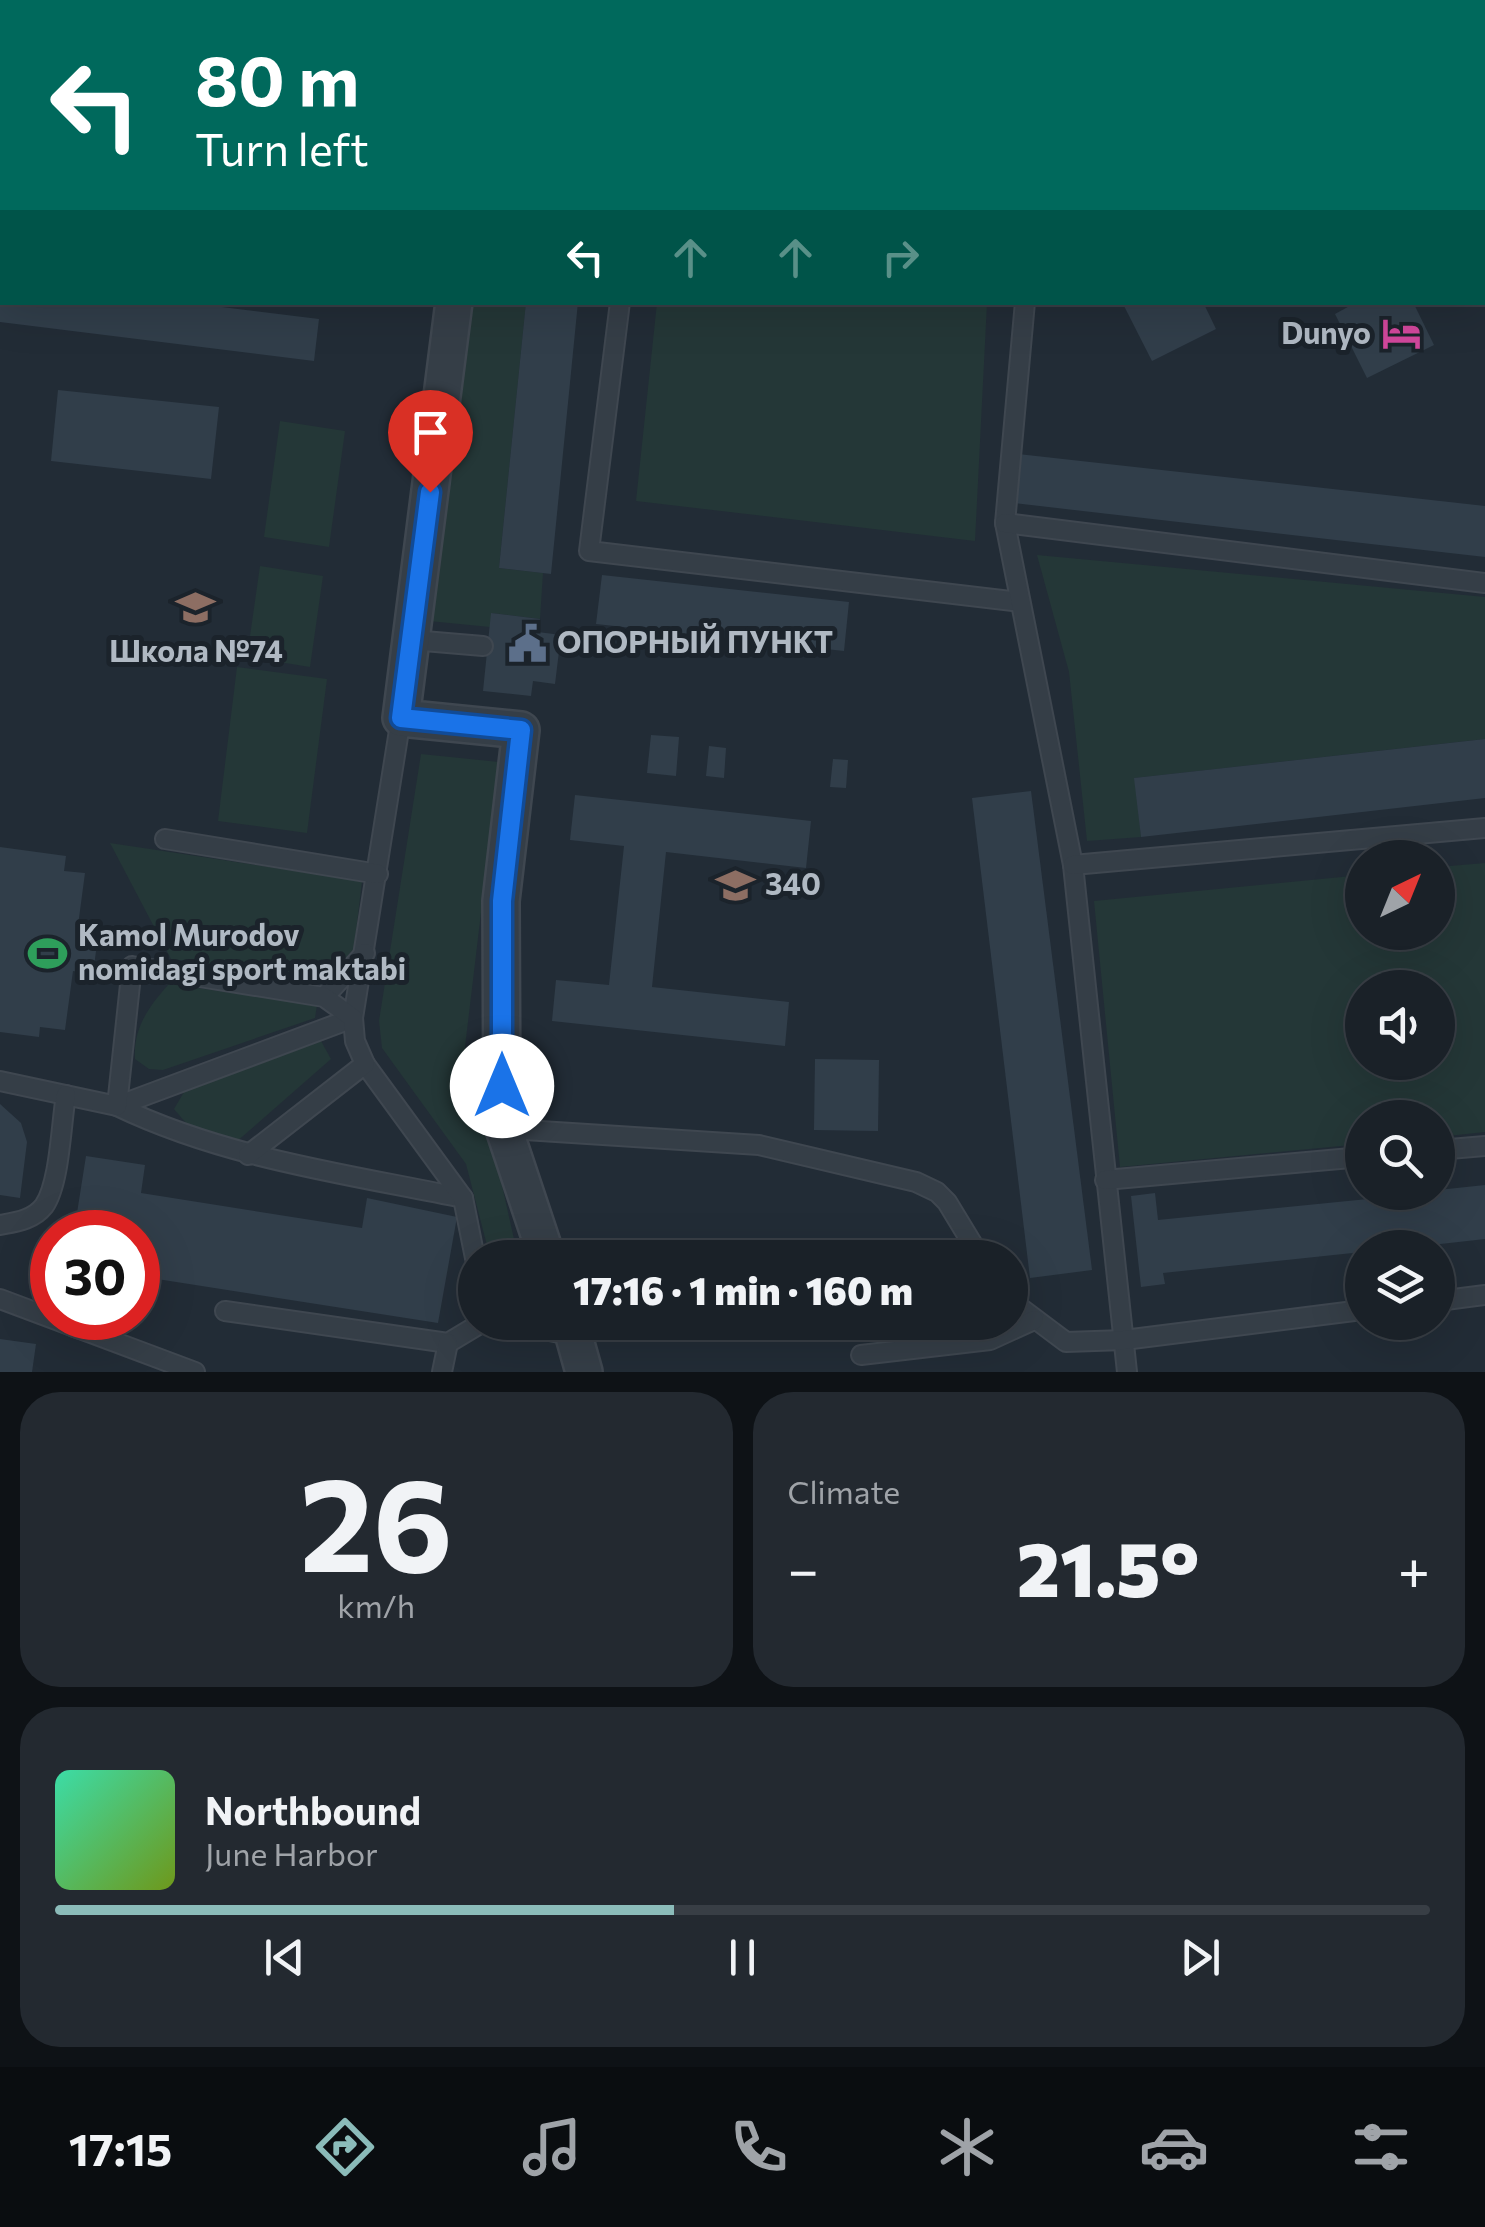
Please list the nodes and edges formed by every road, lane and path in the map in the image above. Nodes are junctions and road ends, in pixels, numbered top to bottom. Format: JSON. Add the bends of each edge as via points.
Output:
{"nodes":[{"id":1,"x":454,"y":305,"type":"edge"},
{"id":2,"x":620,"y":305,"type":"edge"},
{"id":3,"x":1025,"y":305,"type":"edge"},
{"id":4,"x":1004,"y":523,"type":"junction"},
{"id":5,"x":1485,"y":583,"type":"edge"},
{"id":6,"x":1020,"y":602,"type":"junction"},
{"id":7,"x":412,"y":640,"type":"junction"},
{"id":8,"x":484,"y":646,"type":"dead end"},
{"id":9,"x":401,"y":718,"type":"junction"},
{"id":10,"x":1485,"y":828,"type":"edge"},
{"id":11,"x":164,"y":839,"type":"dead end"},
{"id":12,"x":1072,"y":865,"type":"junction"},
{"id":13,"x":378,"y":874,"type":"junction"},
{"id":14,"x":366,"y":952,"type":"junction"},
{"id":15,"x":324,"y":996,"type":"junction"},
{"id":16,"x":353,"y":1018,"type":"junction"},
{"id":17,"x":365,"y":1064,"type":"junction"},
{"id":18,"x":0,"y":1081,"type":"edge"},
{"id":19,"x":66,"y":1095,"type":"junction"},
{"id":20,"x":117,"y":1106,"type":"junction"},
{"id":21,"x":502,"y":1124,"type":"junction"},
{"id":22,"x":1485,"y":1146,"type":"edge"},
{"id":23,"x":1455,"y":1149,"type":"edge"},
{"id":24,"x":248,"y":1154,"type":"junction"},
{"id":25,"x":1345,"y":1159,"type":"edge"},
{"id":26,"x":1105,"y":1180,"type":"junction"},
{"id":27,"x":463,"y":1198,"type":"junction"},
{"id":28,"x":0,"y":1224,"type":"edge"},
{"id":29,"x":472,"y":1240,"type":"edge"},
{"id":30,"x":541,"y":1240,"type":"edge"},
{"id":31,"x":970,"y":1240,"type":"edge"},
{"id":32,"x":1485,"y":1295,"type":"edge"},
{"id":33,"x":1455,"y":1298,"type":"edge"},
{"id":34,"x":0,"y":1299,"type":"edge"},
{"id":35,"x":224,"y":1311,"type":"dead end"},
{"id":36,"x":1345,"y":1312,"type":"edge"},
{"id":37,"x":1028,"y":1315,"type":"edge"},
{"id":38,"x":1034,"y":1320,"type":"junction"},
{"id":39,"x":458,"y":1337,"type":"edge"},
{"id":40,"x":575,"y":1340,"type":"edge"},
{"id":41,"x":1124,"y":1340,"type":"junction"},
{"id":42,"x":448,"y":1343,"type":"junction"},
{"id":43,"x":861,"y":1355,"type":"dead end"},
{"id":44,"x":195,"y":1372,"type":"edge"},
{"id":45,"x":442,"y":1372,"type":"edge"},
{"id":46,"x":584,"y":1372,"type":"edge"},
{"id":47,"x":1126,"y":1372,"type":"edge"}],
"edges":[{"from":1,"to":7,"type":"street"},
{"from":2,"to":6,"type":"lane","via":[[589,551]]},
{"from":3,"to":4,"type":"lane"},
{"from":4,"to":5,"type":"lane"},
{"from":4,"to":6,"type":"lane"},
{"from":6,"to":12,"type":"lane"},
{"from":7,"to":8,"type":"lane"},
{"from":7,"to":9,"type":"street"},
{"from":9,"to":13,"type":"lane"},
{"from":9,"to":21,"type":"street","via":[[521,730],[502,901]]},
{"from":10,"to":12,"type":"lane"},
{"from":11,"to":13,"type":"lane"},
{"from":12,"to":26,"type":"lane"},
{"from":13,"to":14,"type":"lane"},
{"from":14,"to":15,"type":"lane"},
{"from":14,"to":16,"type":"lane"},
{"from":15,"to":16,"type":"lane"},
{"from":15,"to":20,"type":"lane","via":[[132,966]]},
{"from":16,"to":17,"type":"lane"},
{"from":16,"to":20,"type":"lane"},
{"from":17,"to":24,"type":"lane"},
{"from":17,"to":27,"type":"lane"},
{"from":18,"to":19,"type":"lane"},
{"from":19,"to":20,"type":"lane"},
{"from":19,"to":28,"type":"lane","via":[[43,1208],[27,1220]]},
{"from":20,"to":24,"type":"lane"},
{"from":21,"to":30,"type":"street"},
{"from":21,"to":31,"type":"lane","via":[[759,1145],[916,1182],[938,1192]]},
{"from":22,"to":23,"type":"lane"},
{"from":24,"to":27,"type":"lane"},
{"from":25,"to":26,"type":"lane"},
{"from":26,"to":41,"type":"lane"},
{"from":27,"to":29,"type":"lane"},
{"from":32,"to":33,"type":"lane"},
{"from":34,"to":44,"type":"lane"},
{"from":35,"to":42,"type":"lane"},
{"from":36,"to":41,"type":"lane"},
{"from":37,"to":38,"type":"lane"},
{"from":38,"to":41,"type":"lane","via":[[1066,1342]]},
{"from":38,"to":43,"type":"lane","via":[[990,1340]]},
{"from":39,"to":42,"type":"lane"},
{"from":40,"to":46,"type":"street"},
{"from":41,"to":47,"type":"lane"},
{"from":42,"to":45,"type":"lane"}]}
